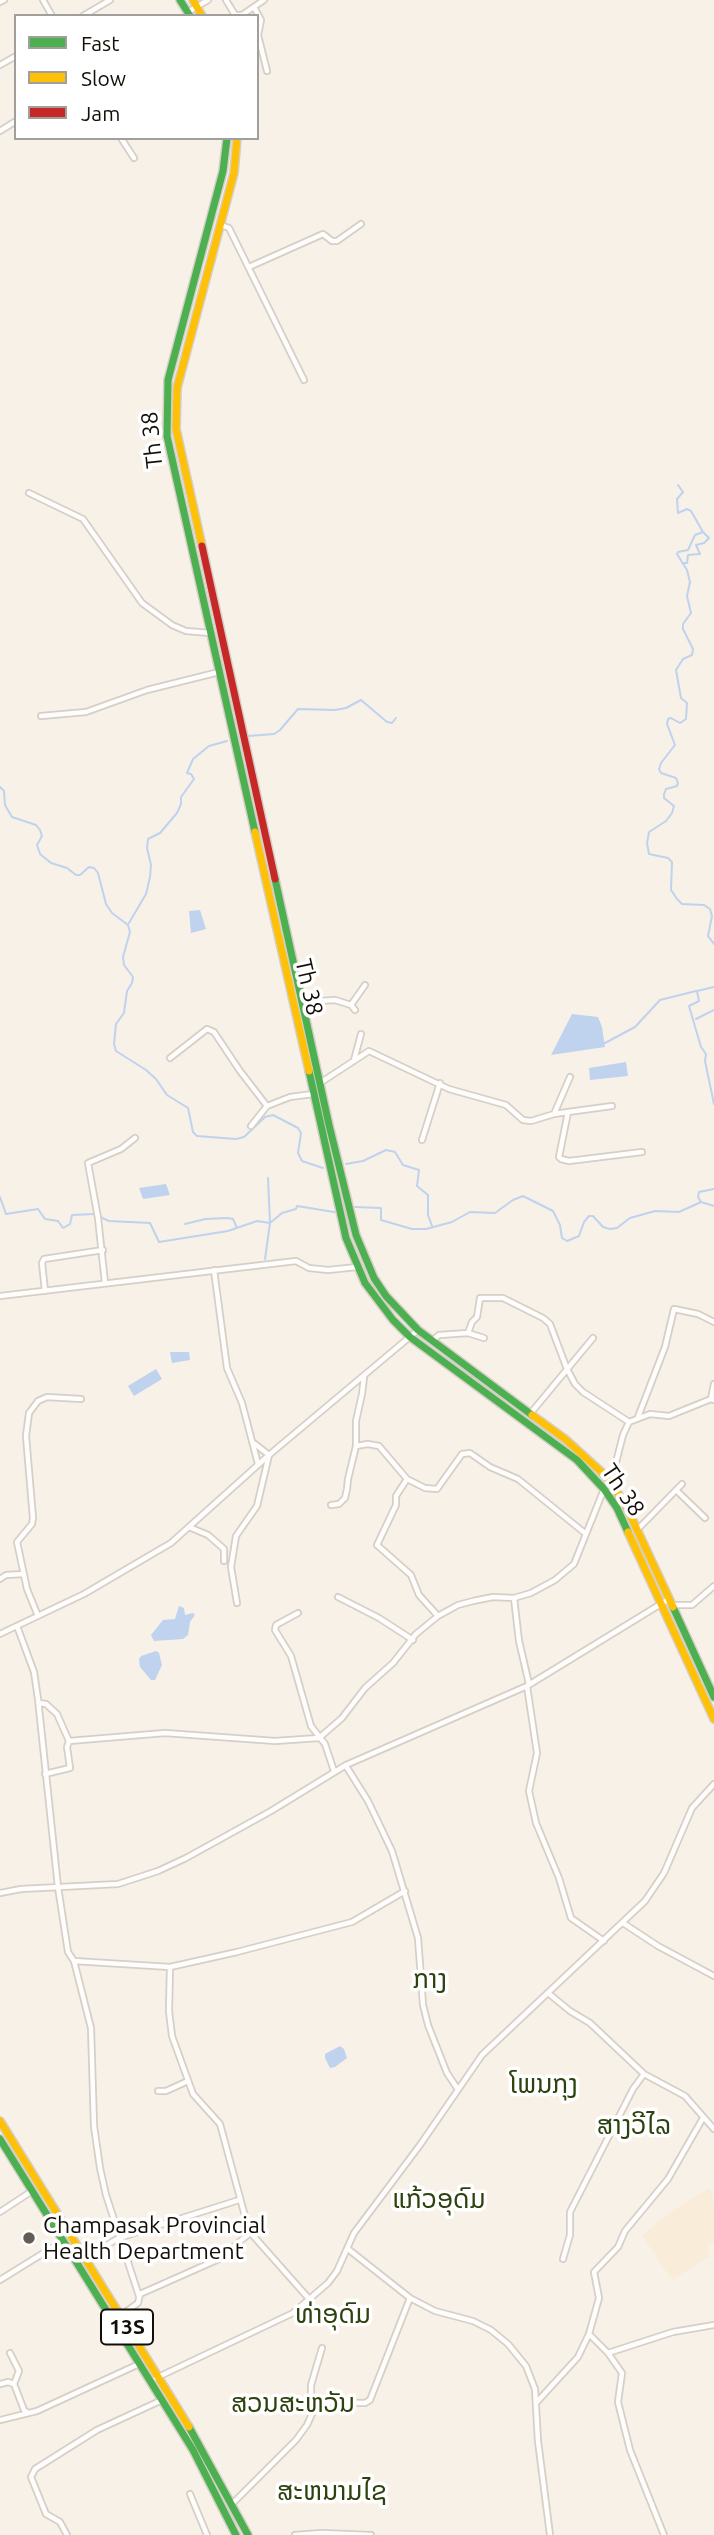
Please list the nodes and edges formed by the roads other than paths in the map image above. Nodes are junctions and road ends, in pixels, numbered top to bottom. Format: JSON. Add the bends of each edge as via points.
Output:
{"nodes":[{"id":1,"x":110,"y":0,"type":"edge"},
{"id":2,"x":180,"y":0,"type":"edge"},
{"id":3,"x":208,"y":0,"type":"edge"},
{"id":4,"x":264,"y":0,"type":"edge"},
{"id":5,"x":195,"y":3,"type":"edge"},
{"id":6,"x":254,"y":7,"type":"junction"},
{"id":7,"x":86,"y":14,"type":"edge"},
{"id":8,"x":189,"y":14,"type":"edge"},
{"id":9,"x":244,"y":14,"type":"edge"},
{"id":10,"x":258,"y":14,"type":"edge"},
{"id":11,"x":259,"y":39,"type":"edge"},
{"id":12,"x":267,"y":71,"type":"dead end"},
{"id":13,"x":122,"y":140,"type":"edge"},
{"id":14,"x":227,"y":140,"type":"edge"},
{"id":15,"x":237,"y":140,"type":"edge"},
{"id":16,"x":134,"y":158,"type":"dead end"},
{"id":17,"x":361,"y":224,"type":"dead end"},
{"id":18,"x":221,"y":225,"type":"junction"},
{"id":19,"x":250,"y":267,"type":"junction"},
{"id":20,"x":304,"y":380,"type":"dead end"},
{"id":21,"x":29,"y":493,"type":"dead end"},
{"id":22,"x":210,"y":632,"type":"junction"},
{"id":23,"x":219,"y":672,"type":"junction"},
{"id":24,"x":41,"y":716,"type":"dead end"},
{"id":25,"x":262,"y":825,"type":"junction"},
{"id":26,"x":254,"y":827,"type":"junction"},
{"id":27,"x":365,"y":985,"type":"dead end"},
{"id":28,"x":302,"y":1002,"type":"junction"},
{"id":29,"x":351,"y":1005,"type":"junction"},
{"id":30,"x":355,"y":1010,"type":"dead end"},
{"id":31,"x":361,"y":1034,"type":"dead end"},
{"id":32,"x":170,"y":1058,"type":"dead end"},
{"id":33,"x":354,"y":1062,"type":"junction"},
{"id":34,"x":570,"y":1077,"type":"dead end"},
{"id":35,"x":320,"y":1083,"type":"junction"},
{"id":36,"x":440,"y":1083,"type":"junction"},
{"id":37,"x":313,"y":1094,"type":"junction"},
{"id":38,"x":267,"y":1106,"type":"junction"},
{"id":39,"x":612,"y":1106,"type":"dead end"},
{"id":40,"x":568,"y":1112,"type":"junction"},
{"id":41,"x":554,"y":1114,"type":"junction"},
{"id":42,"x":251,"y":1126,"type":"dead end"},
{"id":43,"x":325,"y":1126,"type":"junction"},
{"id":44,"x":135,"y":1138,"type":"dead end"},
{"id":45,"x":422,"y":1140,"type":"dead end"},
{"id":46,"x":642,"y":1152,"type":"dead end"},
{"id":47,"x":103,"y":1250,"type":"junction"},
{"id":48,"x":357,"y":1268,"type":"junction"},
{"id":49,"x":214,"y":1269,"type":"junction"},
{"id":50,"x":105,"y":1283,"type":"junction"},
{"id":51,"x":45,"y":1291,"type":"junction"},
{"id":52,"x":0,"y":1296,"type":"edge"},
{"id":53,"x":714,"y":1322,"type":"edge"},
{"id":54,"x":418,"y":1330,"type":"junction"},
{"id":55,"x":468,"y":1333,"type":"junction"},
{"id":56,"x":410,"y":1338,"type":"junction"},
{"id":57,"x":484,"y":1338,"type":"dead end"},
{"id":58,"x":593,"y":1338,"type":"dead end"},
{"id":59,"x":432,"y":1342,"type":"junction"},
{"id":60,"x":567,"y":1370,"type":"junction"},
{"id":61,"x":364,"y":1376,"type":"junction"},
{"id":62,"x":714,"y":1384,"type":"edge"},
{"id":63,"x":81,"y":1399,"type":"dead end"},
{"id":64,"x":713,"y":1400,"type":"edge"},
{"id":65,"x":530,"y":1414,"type":"junction"},
{"id":66,"x":638,"y":1417,"type":"junction"},
{"id":67,"x":629,"y":1422,"type":"junction"},
{"id":68,"x":255,"y":1444,"type":"junction"},
{"id":69,"x":356,"y":1446,"type":"junction"},
{"id":70,"x":269,"y":1455,"type":"junction"},
{"id":71,"x":593,"y":1462,"type":"junction"},
{"id":72,"x":258,"y":1465,"type":"junction"},
{"id":73,"x":586,"y":1469,"type":"junction"},
{"id":74,"x":608,"y":1478,"type":"junction"},
{"id":75,"x":407,"y":1479,"type":"junction"},
{"id":76,"x":682,"y":1484,"type":"dead end"},
{"id":77,"x":604,"y":1489,"type":"junction"},
{"id":78,"x":676,"y":1490,"type":"junction"},
{"id":79,"x":331,"y":1505,"type":"dead end"},
{"id":80,"x":705,"y":1518,"type":"dead end"},
{"id":81,"x":189,"y":1527,"type":"junction"},
{"id":82,"x":637,"y":1530,"type":"junction"},
{"id":83,"x":586,"y":1534,"type":"junction"},
{"id":84,"x":223,"y":1561,"type":"dead end"},
{"id":85,"x":23,"y":1574,"type":"junction"},
{"id":86,"x":0,"y":1579,"type":"edge"},
{"id":87,"x":714,"y":1586,"type":"edge"},
{"id":88,"x":338,"y":1597,"type":"dead end"},
{"id":89,"x":514,"y":1598,"type":"junction"},
{"id":90,"x":237,"y":1602,"type":"dead end"},
{"id":91,"x":671,"y":1602,"type":"junction"},
{"id":92,"x":661,"y":1603,"type":"junction"},
{"id":93,"x":298,"y":1613,"type":"dead end"},
{"id":94,"x":38,"y":1616,"type":"junction"},
{"id":95,"x":438,"y":1616,"type":"junction"},
{"id":96,"x":17,"y":1626,"type":"junction"},
{"id":97,"x":0,"y":1634,"type":"edge"},
{"id":98,"x":413,"y":1640,"type":"junction"},
{"id":99,"x":528,"y":1685,"type":"junction"},
{"id":100,"x":714,"y":1697,"type":"edge"},
{"id":101,"x":39,"y":1703,"type":"junction"},
{"id":102,"x":714,"y":1719,"type":"edge"},
{"id":103,"x":319,"y":1738,"type":"junction"},
{"id":104,"x":69,"y":1741,"type":"junction"},
{"id":105,"x":346,"y":1765,"type":"junction"},
{"id":106,"x":334,"y":1771,"type":"junction"},
{"id":107,"x":45,"y":1774,"type":"junction"},
{"id":108,"x":714,"y":1784,"type":"edge"},
{"id":109,"x":58,"y":1887,"type":"junction"},
{"id":110,"x":405,"y":1891,"type":"junction"},
{"id":111,"x":0,"y":1893,"type":"edge"},
{"id":112,"x":623,"y":1923,"type":"junction"},
{"id":113,"x":604,"y":1941,"type":"junction"},
{"id":114,"x":74,"y":1961,"type":"junction"},
{"id":115,"x":170,"y":1967,"type":"junction"},
{"id":116,"x":714,"y":1976,"type":"edge"},
{"id":117,"x":548,"y":1993,"type":"junction"},
{"id":118,"x":643,"y":2074,"type":"junction"},
{"id":119,"x":188,"y":2081,"type":"junction"},
{"id":120,"x":457,"y":2088,"type":"junction"},
{"id":121,"x":158,"y":2091,"type":"dead end"},
{"id":122,"x":703,"y":2118,"type":"junction"},
{"id":123,"x":1,"y":2124,"type":"edge"},
{"id":124,"x":714,"y":2129,"type":"edge"},
{"id":125,"x":0,"y":2139,"type":"edge"},
{"id":126,"x":32,"y":2191,"type":"junction"},
{"id":127,"x":239,"y":2200,"type":"junction"},
{"id":128,"x":0,"y":2211,"type":"edge"},
{"id":129,"x":250,"y":2233,"type":"junction"},
{"id":130,"x":119,"y":2238,"type":"junction"},
{"id":131,"x":63,"y":2241,"type":"junction"},
{"id":132,"x":348,"y":2249,"type":"junction"},
{"id":133,"x":83,"y":2259,"type":"junction"},
{"id":134,"x":563,"y":2259,"type":"dead end"},
{"id":135,"x":0,"y":2280,"type":"edge"},
{"id":136,"x":139,"y":2296,"type":"junction"},
{"id":137,"x":410,"y":2298,"type":"junction"},
{"id":138,"x":310,"y":2300,"type":"junction"},
{"id":139,"x":116,"y":2318,"type":"junction"},
{"id":140,"x":714,"y":2325,"type":"edge"},
{"id":141,"x":589,"y":2334,"type":"junction"},
{"id":142,"x":322,"y":2348,"type":"dead end"},
{"id":143,"x":10,"y":2353,"type":"dead end"},
{"id":144,"x":608,"y":2353,"type":"junction"},
{"id":145,"x":139,"y":2363,"type":"junction"},
{"id":146,"x":155,"y":2379,"type":"junction"},
{"id":147,"x":0,"y":2384,"type":"edge"},
{"id":148,"x":14,"y":2384,"type":"junction"},
{"id":149,"x":162,"y":2400,"type":"junction"},
{"id":150,"x":535,"y":2404,"type":"junction"},
{"id":151,"x":312,"y":2411,"type":"junction"},
{"id":152,"x":30,"y":2414,"type":"junction"},
{"id":153,"x":0,"y":2420,"type":"edge"},
{"id":154,"x":190,"y":2494,"type":"dead end"},
{"id":155,"x":233,"y":2503,"type":"junction"},
{"id":156,"x":66,"y":2535,"type":"edge"},
{"id":157,"x":207,"y":2535,"type":"edge"},
{"id":158,"x":236,"y":2535,"type":"edge"},
{"id":159,"x":248,"y":2535,"type":"edge"},
{"id":160,"x":295,"y":2535,"type":"edge"},
{"id":161,"x":371,"y":2535,"type":"edge"},
{"id":162,"x":550,"y":2535,"type":"edge"},
{"id":163,"x":664,"y":2535,"type":"edge"}],
"edges":[{"from":1,"to":7,"type":"street"},
{"from":2,"to":8,"type":"main road"},
{"from":3,"to":5,"type":"street"},
{"from":4,"to":6,"type":"street"},
{"from":5,"to":8,"type":"street"},
{"from":6,"to":9,"type":"street"},
{"from":6,"to":10,"type":"street"},
{"from":11,"to":12,"type":"street"},
{"from":13,"to":16,"type":"street"},
{"from":14,"to":22,"type":"main road","name":"Th 38","via":[[223,171],[168,380],[166,410],[173,469]]},
{"from":15,"to":18,"type":"main road","name":"Th 38"},
{"from":17,"to":19,"type":"street","via":[[337,242],[323,234]]},
{"from":18,"to":19,"type":"street","via":[[229,228]]},
{"from":18,"to":25,"type":"main road","name":"Th 38","via":[[177,388],[177,429]]},
{"from":19,"to":20,"type":"street"},
{"from":21,"to":22,"type":"street","via":[[83,519],[142,603],[155,614],[186,631]]},
{"from":22,"to":23,"type":"main road","name":"Th 38"},
{"from":23,"to":24,"type":"street","via":[[86,712]]},
{"from":23,"to":26,"type":"main road","name":"Th 38"},
{"from":25,"to":26,"type":"main road"},
{"from":25,"to":28,"type":"main road","name":"Th 38"},
{"from":26,"to":37,"type":"main road","name":"Th 38"},
{"from":27,"to":29,"type":"street"},
{"from":28,"to":29,"type":"street","via":[[335,1000]]},
{"from":28,"to":35,"type":"main road","name":"Th 38"},
{"from":29,"to":30,"type":"street"},
{"from":31,"to":33,"type":"street"},
{"from":32,"to":38,"type":"street","via":[[207,1029],[214,1032]]},
{"from":33,"to":35,"type":"street"},
{"from":33,"to":36,"type":"street","via":[[369,1051]]},
{"from":34,"to":41,"type":"street"},
{"from":35,"to":43,"type":"main road","name":"Th 38"},
{"from":36,"to":41,"type":"street","via":[[506,1105],[523,1120]]},
{"from":36,"to":45,"type":"street"},
{"from":37,"to":38,"type":"street"},
{"from":37,"to":43,"type":"main road","name":"Th 38"},
{"from":38,"to":42,"type":"street"},
{"from":39,"to":40,"type":"street"},
{"from":40,"to":41,"type":"street"},
{"from":40,"to":46,"type":"street","via":[[562,1159]]},
{"from":43,"to":48,"type":"main road","name":"Th 38","via":[[339,1213]]},
{"from":43,"to":54,"type":"main road","name":"Th 38","via":[[366,1262],[386,1296]]},
{"from":44,"to":47,"type":"street","via":[[88,1163]]},
{"from":47,"to":50,"type":"street"},
{"from":47,"to":51,"type":"street","via":[[44,1259]]},
{"from":48,"to":49,"type":"street","via":[[309,1268],[296,1261]]},
{"from":48,"to":56,"type":"main road","name":"Th 38"},
{"from":49,"to":50,"type":"street"},
{"from":49,"to":68,"type":"street","via":[[227,1368]]},
{"from":50,"to":51,"type":"street"},
{"from":51,"to":52,"type":"street"},
{"from":53,"to":66,"type":"street","via":[[674,1309],[663,1354]]},
{"from":54,"to":56,"type":"street"},
{"from":54,"to":59,"type":"main road","name":"Th 38"},
{"from":55,"to":57,"type":"street"},
{"from":55,"to":59,"type":"street","via":[[439,1335]]},
{"from":55,"to":60,"type":"street","via":[[480,1298],[503,1298],[548,1321]]},
{"from":56,"to":61,"type":"street"},
{"from":56,"to":73,"type":"main road","name":"Th 38"},
{"from":58,"to":60,"type":"street"},
{"from":59,"to":65,"type":"main road","name":"Th 38"},
{"from":60,"to":65,"type":"street"},
{"from":60,"to":67,"type":"street","via":[[583,1392]]},
{"from":61,"to":69,"type":"street"},
{"from":61,"to":70,"type":"street"},
{"from":62,"to":64,"type":"street"},
{"from":63,"to":85,"type":"street","via":[[47,1397],[29,1413],[26,1436],[33,1518],[17,1539]]},
{"from":64,"to":66,"type":"street","via":[[669,1416]]},
{"from":65,"to":71,"type":"main road","name":"Th 38"},
{"from":66,"to":67,"type":"street"},
{"from":67,"to":74,"type":"street"},
{"from":68,"to":70,"type":"street"},
{"from":68,"to":72,"type":"street"},
{"from":69,"to":75,"type":"street","via":[[379,1446]]},
{"from":69,"to":79,"type":"street","via":[[345,1498]]},
{"from":70,"to":72,"type":"street"},
{"from":70,"to":90,"type":"street","via":[[257,1506],[236,1536],[231,1567]]},
{"from":71,"to":73,"type":"main road"},
{"from":71,"to":74,"type":"main road","name":"Th 38"},
{"from":72,"to":81,"type":"street"},
{"from":73,"to":77,"type":"main road","name":"Th 38"},
{"from":74,"to":82,"type":"main road","name":"Th 38"},
{"from":75,"to":83,"type":"street","via":[[425,1489],[437,1489],[462,1454],[470,1453],[518,1479]]},
{"from":75,"to":95,"type":"street","via":[[377,1545],[411,1575],[419,1595]]},
{"from":76,"to":78,"type":"street"},
{"from":77,"to":83,"type":"street"},
{"from":77,"to":92,"type":"main road","name":"Th 38"},
{"from":78,"to":80,"type":"street"},
{"from":78,"to":82,"type":"street"},
{"from":81,"to":84,"type":"street","via":[[224,1549]]},
{"from":81,"to":94,"type":"street","via":[[171,1543]]},
{"from":82,"to":91,"type":"main road","name":"Th 38"},
{"from":83,"to":89,"type":"street","via":[[574,1564],[541,1588]]},
{"from":85,"to":86,"type":"street"},
{"from":85,"to":94,"type":"street"},
{"from":87,"to":91,"type":"street","via":[[692,1605]]},
{"from":88,"to":98,"type":"street"},
{"from":89,"to":95,"type":"street","via":[[472,1601]]},
{"from":89,"to":99,"type":"street"},
{"from":91,"to":92,"type":"street"},
{"from":91,"to":100,"type":"main road","name":"Th 38"},
{"from":92,"to":99,"type":"street"},
{"from":92,"to":102,"type":"main road","name":"Th 38"},
{"from":93,"to":103,"type":"street","via":[[275,1630],[291,1656],[311,1726]]},
{"from":94,"to":96,"type":"street"},
{"from":95,"to":98,"type":"street"},
{"from":96,"to":97,"type":"street"},
{"from":96,"to":101,"type":"street","via":[[34,1672]]},
{"from":98,"to":103,"type":"street"},
{"from":99,"to":105,"type":"street"},
{"from":99,"to":113,"type":"street","via":[[537,1753],[529,1791],[536,1823],[571,1918]]},
{"from":101,"to":104,"type":"street","via":[[57,1714]]},
{"from":101,"to":107,"type":"street"},
{"from":103,"to":104,"type":"street","via":[[275,1741],[165,1733]]},
{"from":103,"to":106,"type":"street"},
{"from":104,"to":107,"type":"street","via":[[70,1768]]},
{"from":105,"to":106,"type":"street"},
{"from":105,"to":110,"type":"street","via":[[383,1831]]},
{"from":106,"to":109,"type":"street","via":[[271,1811],[158,1871],[118,1884]]},
{"from":107,"to":109,"type":"street"},
{"from":108,"to":112,"type":"street","via":[[692,1808],[656,1886]]},
{"from":109,"to":111,"type":"street"},
{"from":109,"to":114,"type":"street","via":[[68,1952]]},
{"from":110,"to":115,"type":"street","via":[[352,1922]]},
{"from":110,"to":120,"type":"street","via":[[418,1938],[428,2025]]},
{"from":112,"to":113,"type":"street"},
{"from":112,"to":116,"type":"street"},
{"from":113,"to":117,"type":"street"},
{"from":114,"to":115,"type":"street"},
{"from":114,"to":130,"type":"street","via":[[91,2028],[97,2151]]},
{"from":115,"to":119,"type":"street","via":[[170,2025]]},
{"from":117,"to":118,"type":"street","via":[[590,2023]]},
{"from":117,"to":120,"type":"street","via":[[482,2054]]},
{"from":118,"to":122,"type":"street","via":[[685,2096]]},
{"from":118,"to":134,"type":"street","via":[[570,2212]]},
{"from":119,"to":121,"type":"street"},
{"from":119,"to":127,"type":"street","via":[[220,2124]]},
{"from":120,"to":132,"type":"street","via":[[354,2233]]},
{"from":122,"to":124,"type":"street"},
{"from":122,"to":141,"type":"street","via":[[668,2179],[594,2272],[599,2298]]},
{"from":123,"to":133,"type":"main road","number":"13S"},
{"from":125,"to":126,"type":"main road","number":"13S"},
{"from":126,"to":128,"type":"street"},
{"from":126,"to":131,"type":"main road","number":"13S"},
{"from":127,"to":129,"type":"street"},
{"from":127,"to":130,"type":"street"},
{"from":129,"to":136,"type":"street","via":[[219,2259]]},
{"from":129,"to":138,"type":"street"},
{"from":130,"to":133,"type":"street"},
{"from":130,"to":136,"type":"street"},
{"from":131,"to":135,"type":"street"},
{"from":131,"to":139,"type":"main road","number":"13S"},
{"from":132,"to":137,"type":"street"},
{"from":132,"to":138,"type":"street","via":[[337,2272]]},
{"from":133,"to":139,"type":"main road","number":"13S"},
{"from":136,"to":139,"type":"street","via":[[138,2303]]},
{"from":137,"to":150,"type":"street","via":[[496,2334],[532,2375]]},
{"from":137,"to":151,"type":"street","via":[[368,2402],[320,2402]]},
{"from":138,"to":146,"type":"street","via":[[286,2317]]},
{"from":139,"to":145,"type":"main road","number":"13S"},
{"from":139,"to":146,"type":"main road","number":"13S"},
{"from":140,"to":144,"type":"street","via":[[673,2332]]},
{"from":141,"to":144,"type":"street"},
{"from":141,"to":150,"type":"street","via":[[578,2357]]},
{"from":142,"to":151,"type":"street","via":[[312,2385]]},
{"from":143,"to":148,"type":"street","via":[[19,2371]]},
{"from":144,"to":163,"type":"street","via":[[622,2373],[618,2402],[630,2450]]},
{"from":145,"to":146,"type":"main road","number":"13S"},
{"from":145,"to":152,"type":"street"},
{"from":146,"to":149,"type":"main road","number":"13S"},
{"from":146,"to":155,"type":"main road","number":"13S"},
{"from":147,"to":148,"type":"street"},
{"from":148,"to":152,"type":"street"},
{"from":149,"to":156,"type":"street","via":[[97,2430],[35,2469],[31,2477],[46,2514],[60,2522]]},
{"from":149,"to":158,"type":"main road","number":"13S","via":[[200,2462]]},
{"from":150,"to":162,"type":"street"},
{"from":151,"to":155,"type":"street","via":[[296,2440]]},
{"from":152,"to":153,"type":"street"},
{"from":154,"to":157,"type":"street"},
{"from":155,"to":159,"type":"main road","number":"13S"},
{"from":160,"to":161,"type":"street"}]}
